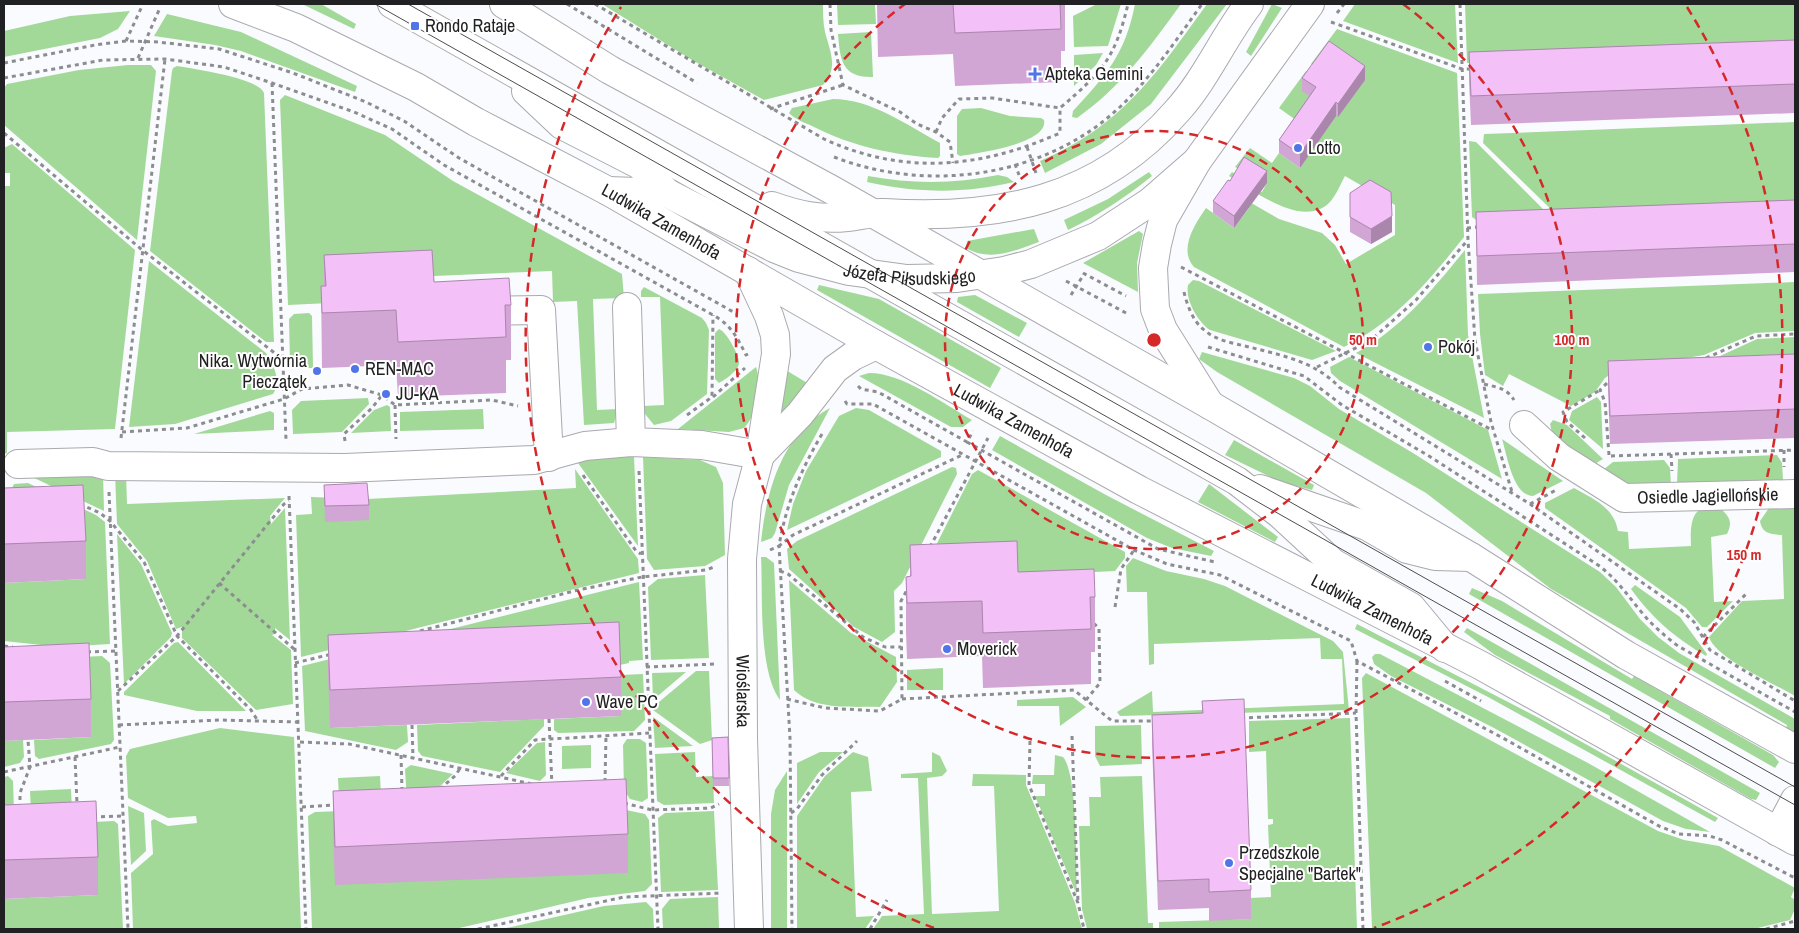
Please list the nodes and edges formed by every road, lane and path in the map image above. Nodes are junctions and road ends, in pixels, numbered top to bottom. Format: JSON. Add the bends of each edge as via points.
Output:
{"nodes":[{"id":1,"x":143,"y":4,"type":"edge"},
{"id":2,"x":233,"y":4,"type":"edge"},
{"id":3,"x":392,"y":4,"type":"edge"},
{"id":4,"x":504,"y":4,"type":"edge"},
{"id":5,"x":567,"y":4,"type":"edge"},
{"id":6,"x":595,"y":4,"type":"edge"},
{"id":7,"x":830,"y":4,"type":"edge"},
{"id":8,"x":1128,"y":4,"type":"edge"},
{"id":9,"x":1202,"y":4,"type":"edge"},
{"id":10,"x":1249,"y":4,"type":"edge"},
{"id":11,"x":1310,"y":4,"type":"edge"},
{"id":12,"x":1460,"y":4,"type":"edge"},
{"id":13,"x":159,"y":10,"type":"dead end"},
{"id":14,"x":1331,"y":22,"type":"dead end"},
{"id":15,"x":126,"y":41,"type":"junction"},
{"id":16,"x":145,"y":42,"type":"junction"},
{"id":17,"x":485,"y":56,"type":"junction"},
{"id":18,"x":138,"y":58,"type":"junction"},
{"id":19,"x":4,"y":63,"type":"edge"},
{"id":20,"x":1481,"y":69,"type":"edge"},
{"id":21,"x":1462,"y":70,"type":"junction"},
{"id":22,"x":4,"y":78,"type":"edge"},
{"id":23,"x":272,"y":83,"type":"junction"},
{"id":24,"x":700,"y":84,"type":"dead end"},
{"id":25,"x":843,"y":85,"type":"junction"},
{"id":26,"x":1060,"y":108,"type":"junction"},
{"id":27,"x":770,"y":109,"type":"junction"},
{"id":28,"x":936,"y":132,"type":"junction"},
{"id":29,"x":4,"y":133,"type":"edge"},
{"id":30,"x":1027,"y":147,"type":"junction"},
{"id":31,"x":830,"y":156,"type":"dead end"},
{"id":32,"x":1031,"y":159,"type":"junction"},
{"id":33,"x":1197,"y":161,"type":"junction"},
{"id":34,"x":953,"y":162,"type":"junction"},
{"id":35,"x":1038,"y":178,"type":"dead end"},
{"id":36,"x":718,"y":188,"type":"junction"},
{"id":37,"x":608,"y":191,"type":"junction"},
{"id":38,"x":667,"y":193,"type":"junction"},
{"id":39,"x":872,"y":212,"type":"junction"},
{"id":40,"x":1487,"y":227,"type":"edge"},
{"id":41,"x":1467,"y":228,"type":"junction"},
{"id":42,"x":1468,"y":240,"type":"junction"},
{"id":43,"x":1182,"y":259,"type":"dead end"},
{"id":44,"x":1182,"y":267,"type":"junction"},
{"id":45,"x":748,"y":271,"type":"junction"},
{"id":46,"x":871,"y":274,"type":"junction"},
{"id":47,"x":1084,"y":274,"type":"dead end"},
{"id":48,"x":1182,"y":274,"type":"dead end"},
{"id":49,"x":981,"y":275,"type":"junction"},
{"id":50,"x":1060,"y":276,"type":"dead end"},
{"id":51,"x":1076,"y":288,"type":"junction"},
{"id":52,"x":1183,"y":290,"type":"dead end"},
{"id":53,"x":1067,"y":300,"type":"dead end"},
{"id":54,"x":627,"y":307,"type":"dead end"},
{"id":55,"x":464,"y":312,"type":"edge"},
{"id":56,"x":739,"y":315,"type":"dead end"},
{"id":57,"x":1131,"y":315,"type":"dead end"},
{"id":58,"x":1795,"y":334,"type":"edge"},
{"id":59,"x":876,"y":345,"type":"junction"},
{"id":60,"x":1203,"y":346,"type":"dead end"},
{"id":61,"x":1347,"y":352,"type":"junction"},
{"id":62,"x":282,"y":359,"type":"junction"},
{"id":63,"x":1699,"y":360,"type":"edge"},
{"id":64,"x":1317,"y":368,"type":"junction"},
{"id":65,"x":1613,"y":377,"type":"edge"},
{"id":66,"x":854,"y":383,"type":"dead end"},
{"id":67,"x":1600,"y":390,"type":"junction"},
{"id":68,"x":382,"y":395,"type":"dead end"},
{"id":69,"x":712,"y":397,"type":"dead end"},
{"id":70,"x":284,"y":400,"type":"junction"},
{"id":71,"x":395,"y":404,"type":"dead end"},
{"id":72,"x":1210,"y":405,"type":"junction"},
{"id":73,"x":840,"y":409,"type":"dead end"},
{"id":74,"x":975,"y":427,"type":"dead end"},
{"id":75,"x":1494,"y":430,"type":"junction"},
{"id":76,"x":1513,"y":430,"type":"joint"},
{"id":77,"x":824,"y":431,"type":"dead end"},
{"id":78,"x":122,"y":432,"type":"dead end"},
{"id":79,"x":990,"y":436,"type":"dead end"},
{"id":80,"x":1588,"y":441,"type":"dead end"},
{"id":81,"x":634,"y":442,"type":"junction"},
{"id":82,"x":967,"y":442,"type":"junction"},
{"id":83,"x":981,"y":450,"type":"junction"},
{"id":84,"x":1795,"y":450,"type":"edge"},
{"id":85,"x":558,"y":454,"type":"junction"},
{"id":86,"x":1603,"y":454,"type":"dead end"},
{"id":87,"x":760,"y":455,"type":"junction"},
{"id":88,"x":962,"y":455,"type":"junction"},
{"id":89,"x":1609,"y":456,"type":"junction"},
{"id":90,"x":974,"y":462,"type":"junction"},
{"id":91,"x":18,"y":464,"type":"dead end"},
{"id":92,"x":398,"y":466,"type":"junction"},
{"id":93,"x":288,"y":467,"type":"junction"},
{"id":94,"x":346,"y":468,"type":"junction"},
{"id":95,"x":1586,"y":474,"type":"junction"},
{"id":96,"x":1237,"y":481,"type":"junction"},
{"id":97,"x":1512,"y":493,"type":"junction"},
{"id":98,"x":1795,"y":494,"type":"edge"},
{"id":99,"x":73,"y":500,"type":"edge"},
{"id":100,"x":289,"y":501,"type":"junction"},
{"id":101,"x":1530,"y":504,"type":"junction"},
{"id":102,"x":779,"y":546,"type":"junction"},
{"id":103,"x":928,"y":550,"type":"edge"},
{"id":104,"x":1134,"y":550,"type":"junction"},
{"id":105,"x":642,"y":554,"type":"junction"},
{"id":106,"x":1471,"y":557,"type":"junction"},
{"id":107,"x":742,"y":559,"type":"junction"},
{"id":108,"x":1219,"y":563,"type":"dead end"},
{"id":109,"x":780,"y":571,"type":"junction"},
{"id":110,"x":642,"y":577,"type":"junction"},
{"id":111,"x":219,"y":583,"type":"junction"},
{"id":112,"x":910,"y":584,"type":"edge"},
{"id":113,"x":1747,"y":593,"type":"dead end"},
{"id":114,"x":1115,"y":607,"type":"dead end"},
{"id":115,"x":1085,"y":623,"type":"edge"},
{"id":116,"x":418,"y":632,"type":"edge"},
{"id":117,"x":177,"y":636,"type":"junction"},
{"id":118,"x":1703,"y":637,"type":"junction"},
{"id":119,"x":4,"y":646,"type":"edge"},
{"id":120,"x":901,"y":647,"type":"junction"},
{"id":121,"x":20,"y":648,"type":"edge"},
{"id":122,"x":1445,"y":648,"type":"junction"},
{"id":123,"x":295,"y":649,"type":"junction"},
{"id":124,"x":116,"y":650,"type":"dead end"},
{"id":125,"x":80,"y":652,"type":"edge"},
{"id":126,"x":333,"y":654,"type":"edge"},
{"id":127,"x":1357,"y":661,"type":"junction"},
{"id":128,"x":295,"y":663,"type":"junction"},
{"id":129,"x":743,"y":663,"type":"junction"},
{"id":130,"x":646,"y":667,"type":"junction"},
{"id":131,"x":1438,"y":678,"type":"dead end"},
{"id":132,"x":118,"y":692,"type":"dead end"},
{"id":133,"x":902,"y":698,"type":"junction"},
{"id":134,"x":787,"y":699,"type":"junction"},
{"id":135,"x":1086,"y":700,"type":"junction"},
{"id":136,"x":1795,"y":701,"type":"edge"},
{"id":137,"x":1490,"y":705,"type":"dead end"},
{"id":138,"x":1795,"y":712,"type":"edge"},
{"id":139,"x":1356,"y":713,"type":"junction"},
{"id":140,"x":1240,"y":718,"type":"edge"},
{"id":141,"x":549,"y":719,"type":"dead end"},
{"id":142,"x":258,"y":721,"type":"junction"},
{"id":143,"x":1162,"y":721,"type":"edge"},
{"id":144,"x":298,"y":722,"type":"junction"},
{"id":145,"x":119,"y":724,"type":"dead end"},
{"id":146,"x":412,"y":725,"type":"dead end"},
{"id":147,"x":649,"y":733,"type":"junction"},
{"id":148,"x":606,"y":736,"type":"junction"},
{"id":149,"x":1072,"y":736,"type":"dead end"},
{"id":150,"x":550,"y":739,"type":"junction"},
{"id":151,"x":28,"y":740,"type":"dead end"},
{"id":152,"x":858,"y":741,"type":"dead end"},
{"id":153,"x":1030,"y":741,"type":"dead end"},
{"id":154,"x":300,"y":742,"type":"junction"},
{"id":155,"x":120,"y":748,"type":"dead end"},
{"id":156,"x":1795,"y":749,"type":"edge"},
{"id":157,"x":401,"y":755,"type":"junction"},
{"id":158,"x":75,"y":757,"type":"junction"},
{"id":159,"x":413,"y":758,"type":"junction"},
{"id":160,"x":30,"y":767,"type":"junction"},
{"id":161,"x":460,"y":768,"type":"junction"},
{"id":162,"x":4,"y":772,"type":"edge"},
{"id":163,"x":501,"y":777,"type":"junction"},
{"id":164,"x":538,"y":785,"type":"edge"},
{"id":165,"x":545,"y":786,"type":"edge"},
{"id":166,"x":552,"y":788,"type":"junction"},
{"id":167,"x":561,"y":790,"type":"edge"},
{"id":168,"x":605,"y":790,"type":"edge"},
{"id":169,"x":402,"y":793,"type":"edge"},
{"id":170,"x":436,"y":793,"type":"edge"},
{"id":171,"x":1795,"y":800,"type":"edge"},
{"id":172,"x":614,"y":802,"type":"edge"},
{"id":173,"x":745,"y":804,"type":"junction"},
{"id":174,"x":338,"y":805,"type":"edge"},
{"id":175,"x":302,"y":806,"type":"junction"},
{"id":176,"x":77,"y":808,"type":"edge"},
{"id":177,"x":20,"y":810,"type":"edge"},
{"id":178,"x":652,"y":810,"type":"junction"},
{"id":179,"x":790,"y":814,"type":"junction"},
{"id":180,"x":123,"y":816,"type":"dead end"},
{"id":181,"x":86,"y":817,"type":"edge"},
{"id":182,"x":1718,"y":832,"type":"dead end"},
{"id":183,"x":1787,"y":837,"type":"edge"},
{"id":184,"x":1722,"y":840,"type":"junction"},
{"id":185,"x":1795,"y":878,"type":"edge"},
{"id":186,"x":748,"y":892,"type":"junction"},
{"id":187,"x":656,"y":896,"type":"junction"},
{"id":188,"x":887,"y":900,"type":"dead end"},
{"id":189,"x":1078,"y":903,"type":"junction"},
{"id":190,"x":1795,"y":922,"type":"edge"},
{"id":191,"x":306,"y":929,"type":"edge"},
{"id":192,"x":478,"y":929,"type":"edge"},
{"id":193,"x":658,"y":929,"type":"edge"},
{"id":194,"x":750,"y":929,"type":"edge"},
{"id":195,"x":792,"y":929,"type":"edge"},
{"id":196,"x":870,"y":929,"type":"edge"},
{"id":197,"x":1084,"y":929,"type":"edge"},
{"id":198,"x":1363,"y":929,"type":"edge"},
{"id":199,"x":1766,"y":929,"type":"edge"}],
"edges":[{"from":1,"to":15,"type":"path"},
{"from":2,"to":37,"type":"street","name":"Ludwika Zamenhofa","via":[[296,28],[378,66]]},
{"from":3,"to":17,"type":"street"},
{"from":4,"to":39,"type":"street","via":[[610,70]]},
{"from":5,"to":24,"type":"path"},
{"from":6,"to":27,"type":"path"},
{"from":7,"to":25,"type":"path","via":[[831,30]]},
{"from":8,"to":26,"type":"path","via":[[1121,35],[1109,59],[1095,77]]},
{"from":9,"to":32,"type":"path","via":[[1154,70],[1121,106],[1079,138]]},
{"from":10,"to":39,"type":"street","via":[[1177,112],[1147,140],[1094,178],[1020,206],[978,213],[921,215]]},
{"from":11,"to":33,"type":"street","name":"Józefa Piłsudskiego"},
{"from":12,"to":21,"type":"path"},
{"from":13,"to":16,"type":"path"},
{"from":14,"to":21,"type":"path"},
{"from":15,"to":16,"type":"path"},
{"from":15,"to":19,"type":"path"},
{"from":16,"to":18,"type":"path"},
{"from":16,"to":56,"type":"path","via":[[219,49],[294,73],[375,106],[473,166]]},
{"from":17,"to":36,"type":"street"},
{"from":17,"to":38,"type":"street","via":[[562,124],[640,165]]},
{"from":18,"to":22,"type":"path","via":[[86,62]]},
{"from":18,"to":23,"type":"path","via":[[198,62]]},
{"from":20,"to":21,"type":"path"},
{"from":21,"to":41,"type":"path"},
{"from":23,"to":62,"type":"path"},
{"from":23,"to":69,"type":"path","via":[[392,129],[444,166],[727,323],[747,354],[745,369]]},
{"from":25,"to":27,"type":"path"},
{"from":25,"to":28,"type":"path"},
{"from":26,"to":28,"type":"path","via":[[992,98],[959,99],[942,118]]},
{"from":26,"to":30,"type":"path","via":[[1060,133]]},
{"from":27,"to":34,"type":"path","via":[[845,148],[894,160],[926,164]]},
{"from":28,"to":34,"type":"path","via":[[950,142]]},
{"from":29,"to":62,"type":"path","via":[[141,249]]},
{"from":30,"to":32,"type":"path"},
{"from":30,"to":34,"type":"path","via":[[992,158]]},
{"from":31,"to":32,"type":"path","via":[[886,172],[928,177],[976,173]]},
{"from":32,"to":35,"type":"path"},
{"from":33,"to":49,"type":"street","name":"Józefa Piłsudskiego","via":[[1150,202],[1098,236],[1045,259]]},
{"from":33,"to":72,"type":"street","name":"Józefa Piłsudskiego","via":[[1163,220],[1153,268],[1154,294],[1155,309],[1163,330]]},
{"from":36,"to":39,"type":"street","via":[[813,217],[848,217]]},
{"from":36,"to":46,"type":"street"},
{"from":37,"to":38,"type":"street","name":"Józefa Piłsudskiego"},
{"from":37,"to":45,"type":"street","name":"Ludwika Zamenhofa"},
{"from":38,"to":46,"type":"street","name":"Józefa Piłsudskiego","via":[[799,258]]},
{"from":39,"to":49,"type":"street"},
{"from":40,"to":41,"type":"path"},
{"from":41,"to":42,"type":"path"},
{"from":42,"to":61,"type":"path","via":[[1416,300],[1370,341]]},
{"from":42,"to":75,"type":"path","via":[[1475,340]]},
{"from":43,"to":44,"type":"path"},
{"from":44,"to":48,"type":"path"},
{"from":44,"to":61,"type":"path"},
{"from":45,"to":59,"type":"street","name":"Ludwika Zamenhofa"},
{"from":45,"to":87,"type":"street","name":"Wioślarska","via":[[775,335],[772,391]]},
{"from":46,"to":49,"type":"street","name":"Józefa Piłsudskiego","via":[[907,279]]},
{"from":46,"to":96,"type":"street"},
{"from":47,"to":51,"type":"path"},
{"from":49,"to":72,"type":"street"},
{"from":50,"to":51,"type":"path"},
{"from":51,"to":53,"type":"path"},
{"from":51,"to":57,"type":"path"},
{"from":52,"to":64,"type":"path","via":[[1196,320],[1211,335]]},
{"from":54,"to":81,"type":"street"},
{"from":55,"to":85,"type":"street","via":[[541,310]]},
{"from":58,"to":63,"type":"path","via":[[1756,336]]},
{"from":59,"to":87,"type":"street","name":"Wioślarska","via":[[835,369],[800,414]]},
{"from":59,"to":122,"type":"street","name":"Ludwika Zamenhofa","via":[[1138,490]]},
{"from":60,"to":138,"type":"path","via":[[1313,381],[1342,405],[1429,456],[1605,570],[1644,615],[1678,646]]},
{"from":61,"to":64,"type":"path"},
{"from":61,"to":75,"type":"path"},
{"from":62,"to":70,"type":"path"},
{"from":64,"to":97,"type":"path","via":[[1339,386]]},
{"from":65,"to":67,"type":"path"},
{"from":66,"to":82,"type":"path","via":[[861,389],[878,392]]},
{"from":67,"to":80,"type":"path","via":[[1563,412],[1567,422]]},
{"from":67,"to":89,"type":"path","via":[[1605,402]]},
{"from":68,"to":94,"type":"path","via":[[344,434]]},
{"from":70,"to":78,"type":"path","via":[[187,428]]},
{"from":70,"to":93,"type":"path"},
{"from":71,"to":92,"type":"path"},
{"from":72,"to":106,"type":"street"},
{"from":73,"to":88,"type":"path","via":[[846,402],[873,404]]},
{"from":74,"to":82,"type":"path"},
{"from":75,"to":76,"type":"path"},
{"from":75,"to":97,"type":"path"},
{"from":76,"to":95,"type":"street","name":"Osiedle Jagiellońskie"},
{"from":77,"to":102,"type":"path","via":[[801,470],[789,499]]},
{"from":79,"to":83,"type":"path"},
{"from":81,"to":85,"type":"street","via":[[585,446]]},
{"from":81,"to":87,"type":"street","via":[[702,445]]},
{"from":81,"to":105,"type":"path"},
{"from":82,"to":83,"type":"path"},
{"from":83,"to":90,"type":"path"},
{"from":83,"to":108,"type":"path","via":[[1158,549]]},
{"from":84,"to":89,"type":"path"},
{"from":85,"to":92,"type":"street","via":[[534,460]]},
{"from":85,"to":105,"type":"path","via":[[636,551]]},
{"from":86,"to":89,"type":"path"},
{"from":87,"to":107,"type":"street","name":"Wioślarska","via":[[747,504]]},
{"from":88,"to":90,"type":"path"},
{"from":88,"to":102,"type":"path","via":[[794,535]]},
{"from":89,"to":95,"type":"path"},
{"from":90,"to":103,"type":"path"},
{"from":90,"to":104,"type":"path"},
{"from":91,"to":93,"type":"street","via":[[93,462],[108,466]]},
{"from":92,"to":94,"type":"street"},
{"from":93,"to":94,"type":"street"},
{"from":93,"to":100,"type":"path"},
{"from":95,"to":98,"type":"street","name":"Osiedle Jagiellońskie","via":[[1624,498]]},
{"from":95,"to":101,"type":"path"},
{"from":96,"to":106,"type":"street","via":[[1367,526],[1407,549],[1435,556]]},
{"from":96,"to":122,"type":"street","via":[[1280,514],[1333,563],[1411,607]]},
{"from":97,"to":101,"type":"path"},
{"from":99,"to":117,"type":"path","via":[[110,521],[144,562]]},
{"from":100,"to":111,"type":"path"},
{"from":100,"to":123,"type":"path"},
{"from":101,"to":118,"type":"path","via":[[1680,609],[1694,622]]},
{"from":102,"to":107,"type":"path"},
{"from":102,"to":109,"type":"path"},
{"from":104,"to":114,"type":"path","via":[[1121,569]]},
{"from":104,"to":127,"type":"path","via":[[1167,564],[1220,575],[1351,641]]},
{"from":105,"to":110,"type":"path"},
{"from":106,"to":156,"type":"street","via":[[1626,655]]},
{"from":107,"to":110,"type":"path","via":[[706,570]]},
{"from":107,"to":129,"type":"street","name":"Wioślarska"},
{"from":109,"to":120,"type":"path","via":[[788,574],[863,637],[885,647]]},
{"from":109,"to":134,"type":"path"},
{"from":110,"to":116,"type":"path","via":[[578,590]]},
{"from":110,"to":130,"type":"path"},
{"from":111,"to":117,"type":"path"},
{"from":111,"to":123,"type":"path"},
{"from":112,"to":120,"type":"path","via":[[901,601]]},
{"from":113,"to":118,"type":"path"},
{"from":115,"to":135,"type":"path","via":[[1094,622],[1099,628],[1100,683]]},
{"from":117,"to":132,"type":"path"},
{"from":117,"to":142,"type":"path","via":[[252,710]]},
{"from":118,"to":136,"type":"path","via":[[1710,650],[1718,656]]},
{"from":119,"to":121,"type":"path"},
{"from":120,"to":133,"type":"path"},
{"from":122,"to":183,"type":"street","name":"Ludwika Zamenhofa"},
{"from":123,"to":128,"type":"path"},
{"from":124,"to":125,"type":"path"},
{"from":126,"to":128,"type":"path"},
{"from":127,"to":139,"type":"path"},
{"from":127,"to":184,"type":"path","via":[[1659,826],[1680,834]]},
{"from":128,"to":144,"type":"path"},
{"from":129,"to":130,"type":"path"},
{"from":129,"to":173,"type":"street","name":"Wioślarska"},
{"from":130,"to":147,"type":"path"},
{"from":131,"to":137,"type":"path"},
{"from":133,"to":134,"type":"path","via":[[880,711],[825,708]]},
{"from":133,"to":135,"type":"path","via":[[1074,690]]},
{"from":134,"to":179,"type":"path"},
{"from":135,"to":143,"type":"path","via":[[1112,722]]},
{"from":139,"to":140,"type":"path"},
{"from":139,"to":198,"type":"path"},
{"from":141,"to":150,"type":"path"},
{"from":142,"to":144,"type":"path"},
{"from":142,"to":145,"type":"path"},
{"from":144,"to":154,"type":"path"},
{"from":146,"to":159,"type":"path"},
{"from":147,"to":148,"type":"path"},
{"from":147,"to":178,"type":"path"},
{"from":148,"to":150,"type":"path"},
{"from":148,"to":168,"type":"path"},
{"from":149,"to":189,"type":"path"},
{"from":150,"to":163,"type":"path","via":[[535,740]]},
{"from":150,"to":166,"type":"path"},
{"from":151,"to":160,"type":"path"},
{"from":152,"to":179,"type":"path","via":[[822,775]]},
{"from":153,"to":189,"type":"path","via":[[1029,785]]},
{"from":154,"to":157,"type":"path","via":[[348,744]]},
{"from":154,"to":175,"type":"path"},
{"from":155,"to":158,"type":"path"},
{"from":157,"to":159,"type":"path"},
{"from":157,"to":169,"type":"path"},
{"from":158,"to":160,"type":"path"},
{"from":158,"to":176,"type":"path"},
{"from":159,"to":161,"type":"path"},
{"from":160,"to":162,"type":"path"},
{"from":160,"to":177,"type":"path","via":[[20,793]]},
{"from":161,"to":163,"type":"path"},
{"from":161,"to":170,"type":"path"},
{"from":163,"to":164,"type":"path"},
{"from":165,"to":166,"type":"path"},
{"from":166,"to":167,"type":"path"},
{"from":171,"to":183,"type":"street"},
{"from":172,"to":178,"type":"path"},
{"from":173,"to":178,"type":"path"},
{"from":173,"to":186,"type":"street","name":"Wioślarska"},
{"from":174,"to":175,"type":"path"},
{"from":175,"to":191,"type":"path"},
{"from":178,"to":187,"type":"path"},
{"from":179,"to":195,"type":"path"},
{"from":180,"to":181,"type":"path"},
{"from":182,"to":184,"type":"path"},
{"from":184,"to":185,"type":"path"},
{"from":186,"to":187,"type":"path"},
{"from":186,"to":194,"type":"street","name":"Wioślarska"},
{"from":187,"to":192,"type":"path","via":[[624,897]]},
{"from":187,"to":193,"type":"path"},
{"from":188,"to":196,"type":"path"},
{"from":189,"to":197,"type":"path"},
{"from":190,"to":199,"type":"path"}]}
